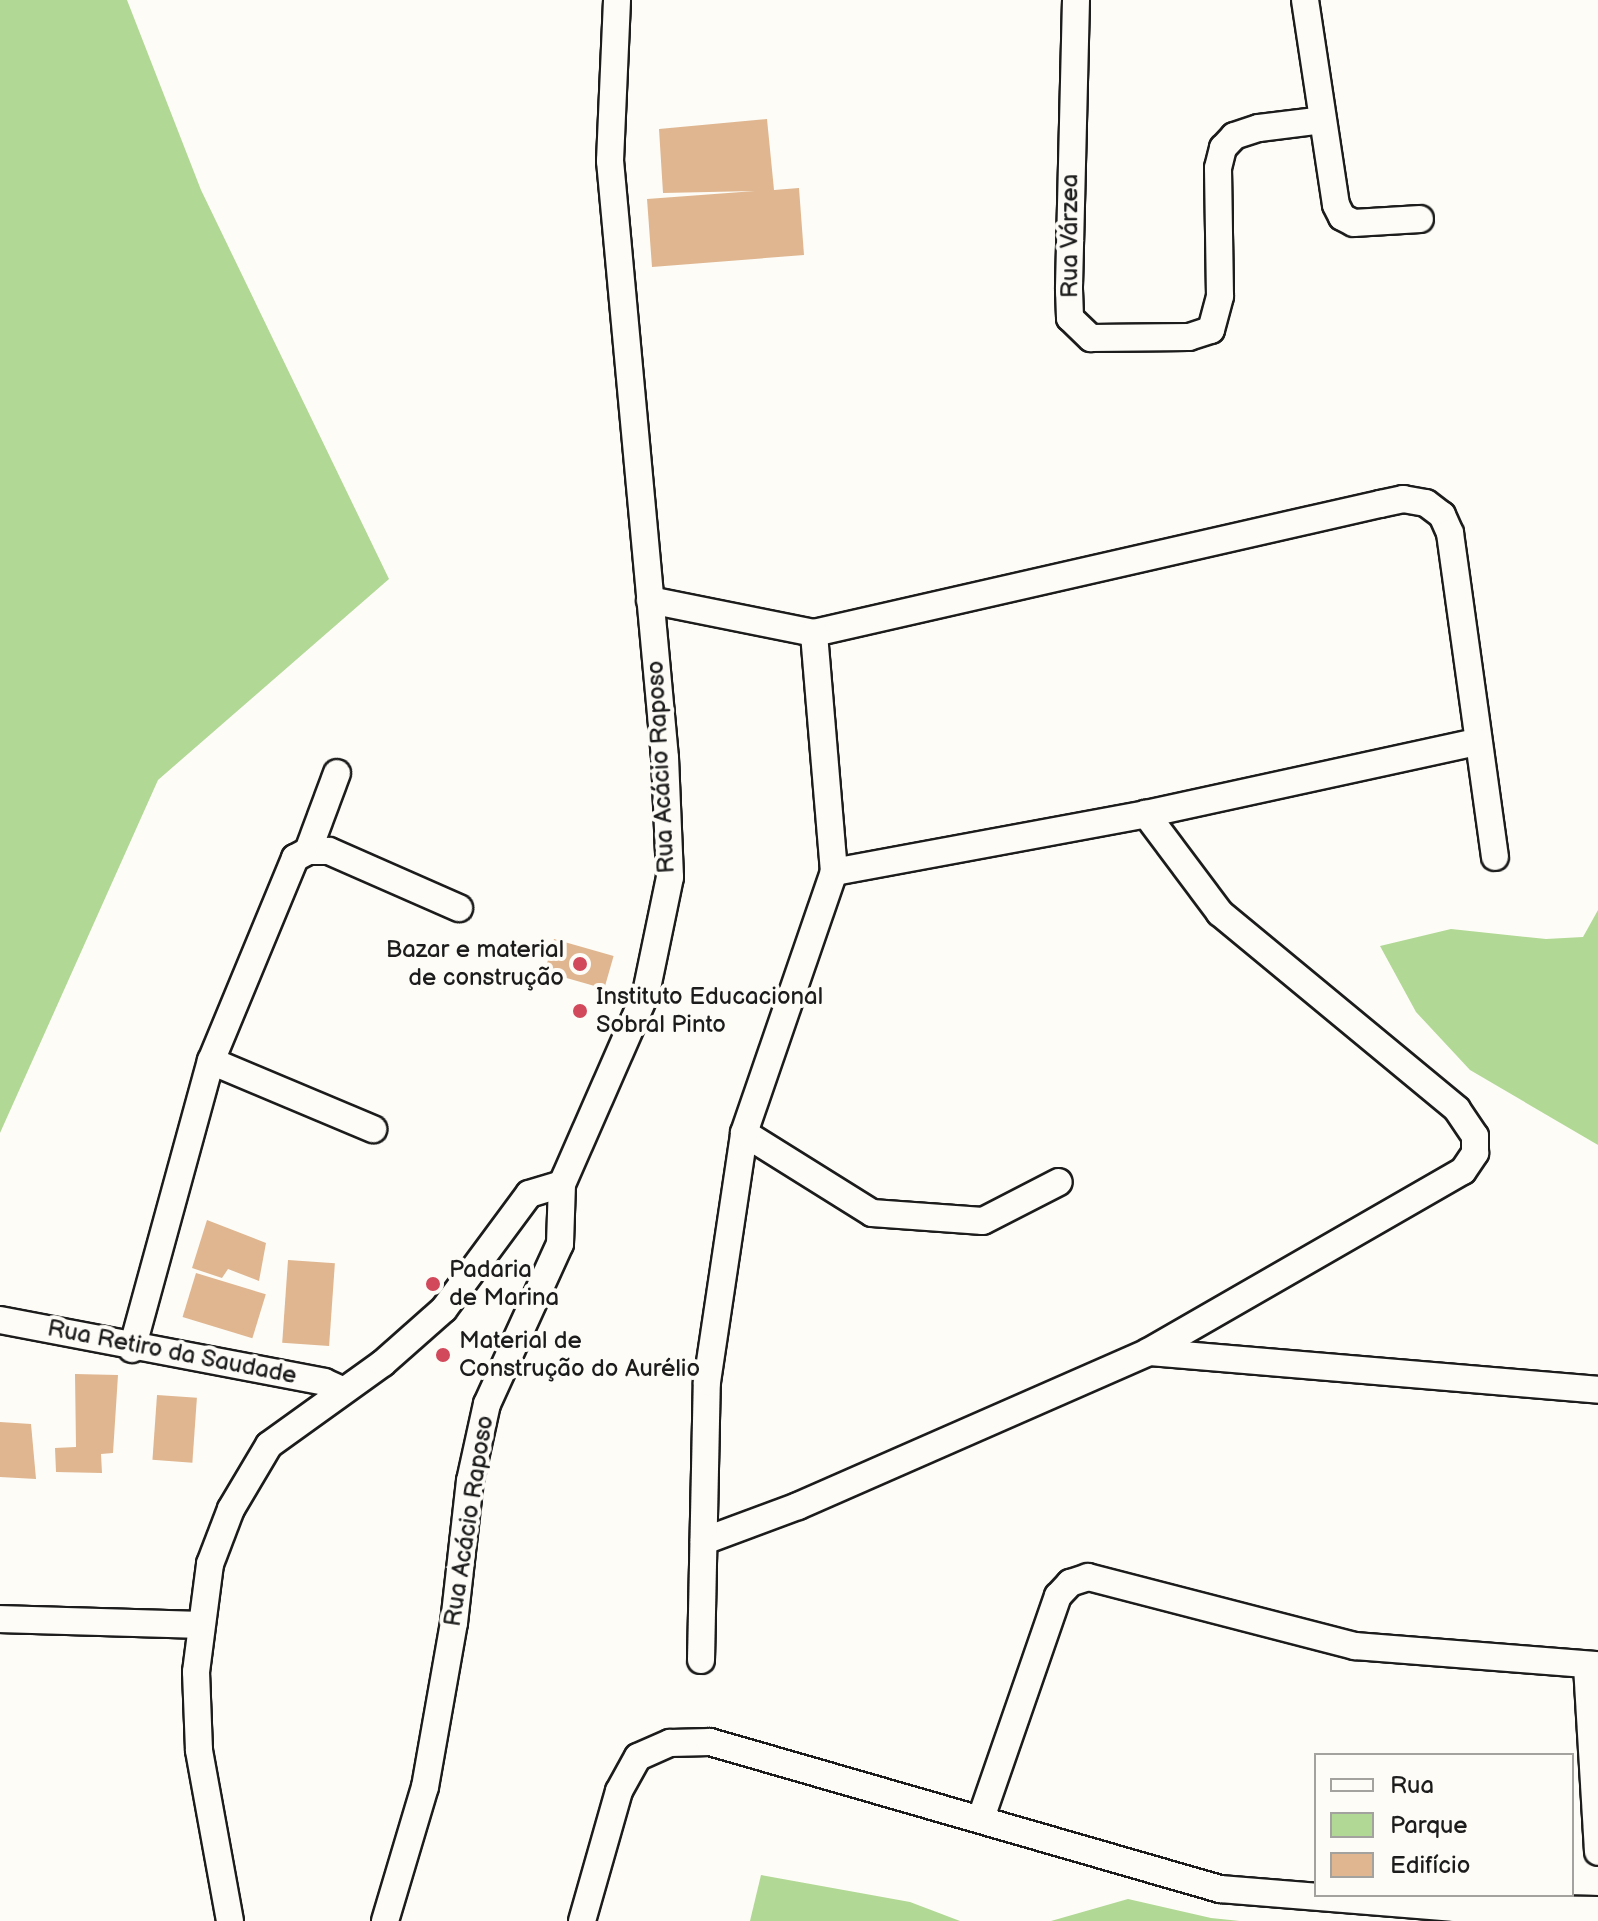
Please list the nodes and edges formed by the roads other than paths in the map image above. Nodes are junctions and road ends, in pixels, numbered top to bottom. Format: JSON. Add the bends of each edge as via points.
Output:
{"nodes":[{"id":1,"x":617,"y":0,"type":"edge"},
{"id":2,"x":1076,"y":0,"type":"edge"},
{"id":3,"x":1305,"y":0,"type":"edge"},
{"id":4,"x":1323,"y":120,"type":"junction"},
{"id":5,"x":1420,"y":219,"type":"dead end"},
{"id":6,"x":650,"y":600,"type":"junction"},
{"id":7,"x":814,"y":633,"type":"junction"},
{"id":8,"x":1476,"y":742,"type":"junction"},
{"id":9,"x":337,"y":773,"type":"dead end"},
{"id":10,"x":1146,"y":814,"type":"junction"},
{"id":11,"x":308,"y":851,"type":"junction"},
{"id":12,"x":1495,"y":857,"type":"dead end"},
{"id":13,"x":834,"y":872,"type":"junction"},
{"id":14,"x":459,"y":908,"type":"dead end"},
{"id":15,"x":211,"y":1061,"type":"junction"},
{"id":16,"x":373,"y":1129,"type":"dead end"},
{"id":17,"x":744,"y":1133,"type":"junction"},
{"id":18,"x":1059,"y":1182,"type":"dead end"},
{"id":19,"x":562,"y":1184,"type":"junction"},
{"id":20,"x":0,"y":1320,"type":"edge"},
{"id":21,"x":132,"y":1349,"type":"junction"},
{"id":22,"x":1148,"y":1352,"type":"junction"},
{"id":23,"x":342,"y":1390,"type":"junction"},
{"id":24,"x":1598,"y":1390,"type":"edge"},
{"id":25,"x":704,"y":1541,"type":"junction"},
{"id":26,"x":0,"y":1619,"type":"edge"},
{"id":27,"x":198,"y":1625,"type":"junction"},
{"id":28,"x":701,"y":1660,"type":"dead end"},
{"id":29,"x":1592,"y":1665,"type":"edge"},
{"id":30,"x":981,"y":1818,"type":"junction"},
{"id":31,"x":1598,"y":1852,"type":"edge"},
{"id":32,"x":1314,"y":1897,"type":"edge"},
{"id":33,"x":1319,"y":1897,"type":"edge"},
{"id":34,"x":1598,"y":1910,"type":"edge"},
{"id":35,"x":230,"y":1921,"type":"edge"},
{"id":36,"x":385,"y":1921,"type":"edge"},
{"id":37,"x":582,"y":1921,"type":"edge"}],
"edges":[{"from":1,"to":6,"type":"street","name":"Rua Acácio Raposo","via":[[610,161]]},
{"from":2,"to":4,"type":"street","name":"Rua Várzea","via":[[1070,318],[1091,338],[1189,337],[1211,330],[1220,296],[1218,168],[1223,148],[1234,136],[1259,128]]},
{"from":3,"to":4,"type":"street"},
{"from":4,"to":5,"type":"street","via":[[1342,217],[1354,223]]},
{"from":6,"to":7,"type":"street"},
{"from":6,"to":19,"type":"street","name":"Rua Acácio Raposo","via":[[670,877],[646,993]]},
{"from":7,"to":8,"type":"street","via":[[1403,499],[1426,503],[1442,515],[1450,533]]},
{"from":7,"to":13,"type":"street"},
{"from":8,"to":10,"type":"street"},
{"from":8,"to":12,"type":"street"},
{"from":9,"to":11,"type":"street"},
{"from":10,"to":13,"type":"street"},
{"from":10,"to":22,"type":"street","via":[[1220,913],[1457,1109],[1475,1136],[1475,1153],[1463,1171]]},
{"from":11,"to":14,"type":"street","via":[[329,851]]},
{"from":11,"to":15,"type":"street","via":[[295,858],[285,879]]},
{"from":13,"to":17,"type":"street"},
{"from":15,"to":16,"type":"street"},
{"from":15,"to":21,"type":"street"},
{"from":17,"to":18,"type":"street","via":[[872,1213],[983,1221]]},
{"from":17,"to":25,"type":"street","via":[[707,1382]]},
{"from":19,"to":23,"type":"street","name":"Rua Retiro da Saudade","via":[[529,1194],[511,1226],[444,1309],[383,1363]]},
{"from":19,"to":36,"type":"street","name":"Rua Acácio Raposo","via":[[560,1244],[487,1404],[470,1481],[454,1623],[425,1787]]},
{"from":20,"to":21,"type":"street","name":"Rua Retiro da Saudade"},
{"from":21,"to":23,"type":"street","name":"Rua Retiro da Saudade","via":[[324,1382]]},
{"from":22,"to":24,"type":"street"},
{"from":22,"to":25,"type":"street","via":[[798,1506]]},
{"from":23,"to":27,"type":"street","name":"Rua Retiro da Saudade","via":[[269,1445],[220,1537]]},
{"from":25,"to":28,"type":"street"},
{"from":26,"to":27,"type":"street"},
{"from":27,"to":35,"type":"street","name":"Rua Retiro da Saudade","via":[[199,1750]]},
{"from":29,"to":30,"type":"street","via":[[1355,1646],[1088,1577],[1070,1583],[1058,1596]]},
{"from":29,"to":31,"type":"street"},
{"from":30,"to":32,"type":"street","via":[[1220,1889]]},
{"from":30,"to":37,"type":"street","via":[[710,1742],[670,1743],[638,1757],[619,1791]]},
{"from":33,"to":34,"type":"street","via":[[1455,1908]]}]}
